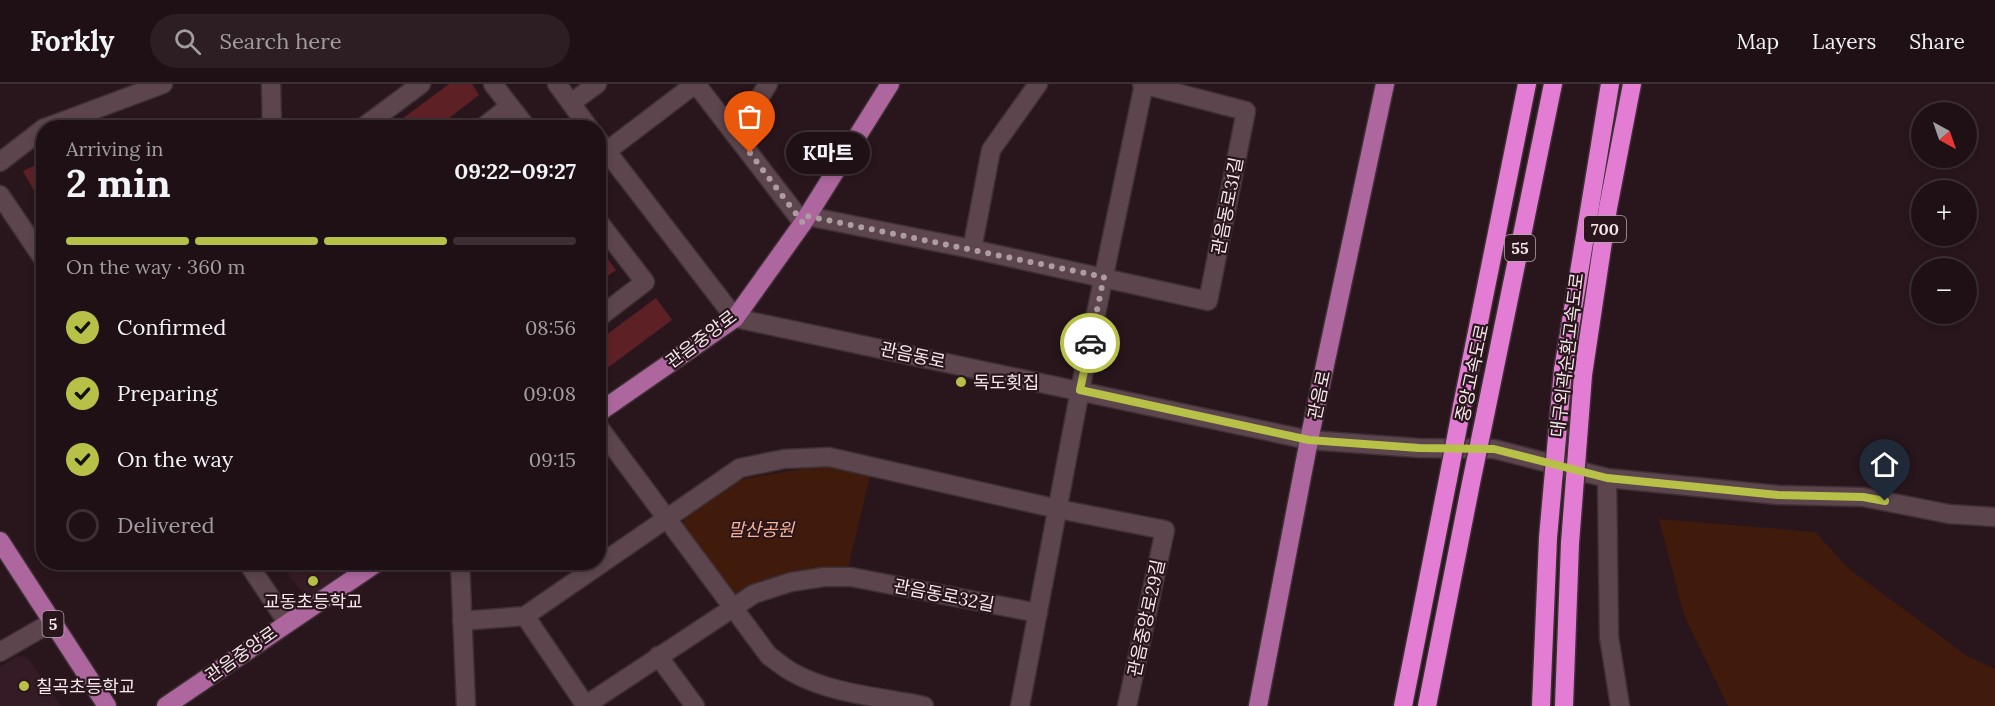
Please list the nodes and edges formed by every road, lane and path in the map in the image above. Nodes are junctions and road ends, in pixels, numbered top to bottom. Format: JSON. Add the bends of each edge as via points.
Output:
{"nodes":[{"id":1,"x":163,"y":84,"type":"edge"},
{"id":2,"x":271,"y":84,"type":"edge"},
{"id":3,"x":421,"y":84,"type":"edge"},
{"id":4,"x":494,"y":84,"type":"edge"},
{"id":5,"x":557,"y":84,"type":"edge"},
{"id":6,"x":597,"y":84,"type":"edge"},
{"id":7,"x":695,"y":84,"type":"edge"},
{"id":8,"x":768,"y":84,"type":"edge"},
{"id":9,"x":890,"y":84,"type":"edge"},
{"id":10,"x":1038,"y":84,"type":"edge"},
{"id":11,"x":1143,"y":84,"type":"edge"},
{"id":12,"x":1385,"y":84,"type":"edge"},
{"id":13,"x":1527,"y":84,"type":"edge"},
{"id":14,"x":1553,"y":84,"type":"edge"},
{"id":15,"x":1610,"y":84,"type":"edge"},
{"id":16,"x":1632,"y":84,"type":"edge"},
{"id":17,"x":571,"y":103,"type":"junction"},
{"id":18,"x":510,"y":106,"type":"junction"},
{"id":19,"x":66,"y":120,"type":"edge"},
{"id":20,"x":272,"y":120,"type":"edge"},
{"id":21,"x":373,"y":120,"type":"edge"},
{"id":22,"x":492,"y":120,"type":"edge"},
{"id":23,"x":521,"y":120,"type":"edge"},
{"id":24,"x":583,"y":120,"type":"edge"},
{"id":25,"x":36,"y":134,"type":"edge"},
{"id":26,"x":736,"y":135,"type":"junction"},
{"id":27,"x":606,"y":143,"type":"edge"},
{"id":28,"x":606,"y":149,"type":"edge"},
{"id":29,"x":0,"y":162,"type":"edge"},
{"id":30,"x":0,"y":195,"type":"edge"},
{"id":31,"x":805,"y":220,"type":"junction"},
{"id":32,"x":606,"y":233,"type":"edge"},
{"id":33,"x":36,"y":248,"type":"edge"},
{"id":34,"x":972,"y":249,"type":"junction"},
{"id":35,"x":1104,"y":277,"type":"junction"},
{"id":36,"x":606,"y":312,"type":"edge"},
{"id":37,"x":735,"y":318,"type":"junction"},
{"id":38,"x":1080,"y":390,"type":"junction"},
{"id":39,"x":606,"y":407,"type":"edge"},
{"id":40,"x":606,"y":437,"type":"edge"},
{"id":41,"x":1309,"y":440,"type":"junction"},
{"id":42,"x":1607,"y":478,"type":"junction"},
{"id":43,"x":1058,"y":509,"type":"junction"},
{"id":44,"x":667,"y":517,"type":"junction"},
{"id":45,"x":1995,"y":517,"type":"edge"},
{"id":46,"x":0,"y":541,"type":"edge"},
{"id":47,"x":606,"y":560,"type":"edge"},
{"id":48,"x":252,"y":570,"type":"edge"},
{"id":49,"x":366,"y":570,"type":"edge"},
{"id":50,"x":460,"y":570,"type":"edge"},
{"id":51,"x":591,"y":570,"type":"edge"},
{"id":52,"x":733,"y":609,"type":"junction"},
{"id":53,"x":1038,"y":613,"type":"junction"},
{"id":54,"x":525,"y":616,"type":"junction"},
{"id":55,"x":52,"y":621,"type":"junction"},
{"id":56,"x":462,"y":621,"type":"junction"},
{"id":57,"x":287,"y":622,"type":"junction"},
{"id":58,"x":0,"y":652,"type":"edge"},
{"id":59,"x":658,"y":656,"type":"junction"},
{"id":60,"x":107,"y":706,"type":"edge"},
{"id":61,"x":166,"y":706,"type":"edge"},
{"id":62,"x":466,"y":706,"type":"edge"},
{"id":63,"x":586,"y":706,"type":"edge"},
{"id":64,"x":695,"y":706,"type":"edge"},
{"id":65,"x":924,"y":706,"type":"edge"},
{"id":66,"x":1020,"y":706,"type":"edge"},
{"id":67,"x":1128,"y":706,"type":"edge"},
{"id":68,"x":1258,"y":706,"type":"edge"},
{"id":69,"x":1403,"y":706,"type":"edge"},
{"id":70,"x":1427,"y":706,"type":"edge"},
{"id":71,"x":1541,"y":706,"type":"edge"},
{"id":72,"x":1564,"y":706,"type":"edge"},
{"id":73,"x":1620,"y":706,"type":"edge"}],
"edges":[{"from":1,"to":19,"type":"street"},
{"from":2,"to":20,"type":"street"},
{"from":3,"to":21,"type":"street"},
{"from":4,"to":18,"type":"street"},
{"from":5,"to":17,"type":"street"},
{"from":6,"to":17,"type":"street"},
{"from":7,"to":26,"type":"street"},
{"from":7,"to":27,"type":"street"},
{"from":8,"to":26,"type":"street"},
{"from":9,"to":31,"type":"main road","name":"관음중앙로"},
{"from":10,"to":34,"type":"street","via":[[991,150]]},
{"from":11,"to":35,"type":"street","name":"관음동로31길"},
{"from":11,"to":35,"type":"street","name":"관음동로31길","via":[[1246,111],[1208,301]]},
{"from":12,"to":41,"type":"main road","name":"관음로"},
{"from":13,"to":69,"type":"highway","name":"중앙고속도로","number":"55","bridge":true},
{"from":14,"to":70,"type":"highway","name":"중앙고속도로","number":"55","bridge":true},
{"from":15,"to":71,"type":"highway","name":"대구외곽순환고속도로","number":"700","bridge":true,"via":[[1563,370],[1548,538]]},
{"from":16,"to":72,"type":"highway","name":"대구외곽순환고속도로","number":"700","bridge":true,"via":[[1583,375],[1570,543]]},
{"from":17,"to":24,"type":"street"},
{"from":18,"to":22,"type":"street"},
{"from":18,"to":23,"type":"street"},
{"from":25,"to":29,"type":"street"},
{"from":26,"to":31,"type":"street"},
{"from":28,"to":37,"type":"street"},
{"from":30,"to":33,"type":"street"},
{"from":31,"to":34,"type":"street"},
{"from":31,"to":37,"type":"main road","name":"관음중앙로"},
{"from":32,"to":36,"type":"street","via":[[645,282]]},
{"from":34,"to":35,"type":"street"},
{"from":35,"to":38,"type":"street","name":"관음동로31길"},
{"from":37,"to":38,"type":"street","name":"관음동로"},
{"from":37,"to":39,"type":"main road","name":"관음중앙로"},
{"from":38,"to":41,"type":"street","name":"관음동로"},
{"from":38,"to":43,"type":"street"},
{"from":40,"to":44,"type":"street"},
{"from":41,"to":42,"type":"street","name":"관음동로","via":[[1494,449]]},
{"from":41,"to":68,"type":"main road","name":"관음로"},
{"from":42,"to":45,"type":"street","name":"관음동로","via":[[1778,495],[1863,497],[1949,514]]},
{"from":42,"to":73,"type":"street","via":[[1609,637]]},
{"from":43,"to":44,"type":"street","via":[[829,457],[784,459],[740,468]]},
{"from":43,"to":53,"type":"street"},
{"from":43,"to":67,"type":"street","name":"관음중앙로29길","via":[[1165,530]]},
{"from":44,"to":47,"type":"street"},
{"from":44,"to":52,"type":"street"},
{"from":46,"to":55,"type":"main road","number":"5"},
{"from":48,"to":57,"type":"street"},
{"from":49,"to":57,"type":"main road","name":"관음중앙로"},
{"from":50,"to":56,"type":"street"},
{"from":51,"to":54,"type":"street"},
{"from":52,"to":53,"type":"street","name":"관음동로32길","via":[[754,594],[791,582],[851,577]]},
{"from":52,"to":59,"type":"street"},
{"from":52,"to":65,"type":"street","via":[[769,656],[792,673],[838,688]]},
{"from":53,"to":66,"type":"street"},
{"from":54,"to":56,"type":"street"},
{"from":54,"to":63,"type":"street"},
{"from":55,"to":58,"type":"street"},
{"from":55,"to":60,"type":"main road","number":"5"},
{"from":56,"to":62,"type":"street"},
{"from":57,"to":61,"type":"main road","name":"관음중앙로"},
{"from":59,"to":63,"type":"street"},
{"from":59,"to":64,"type":"street"}]}
